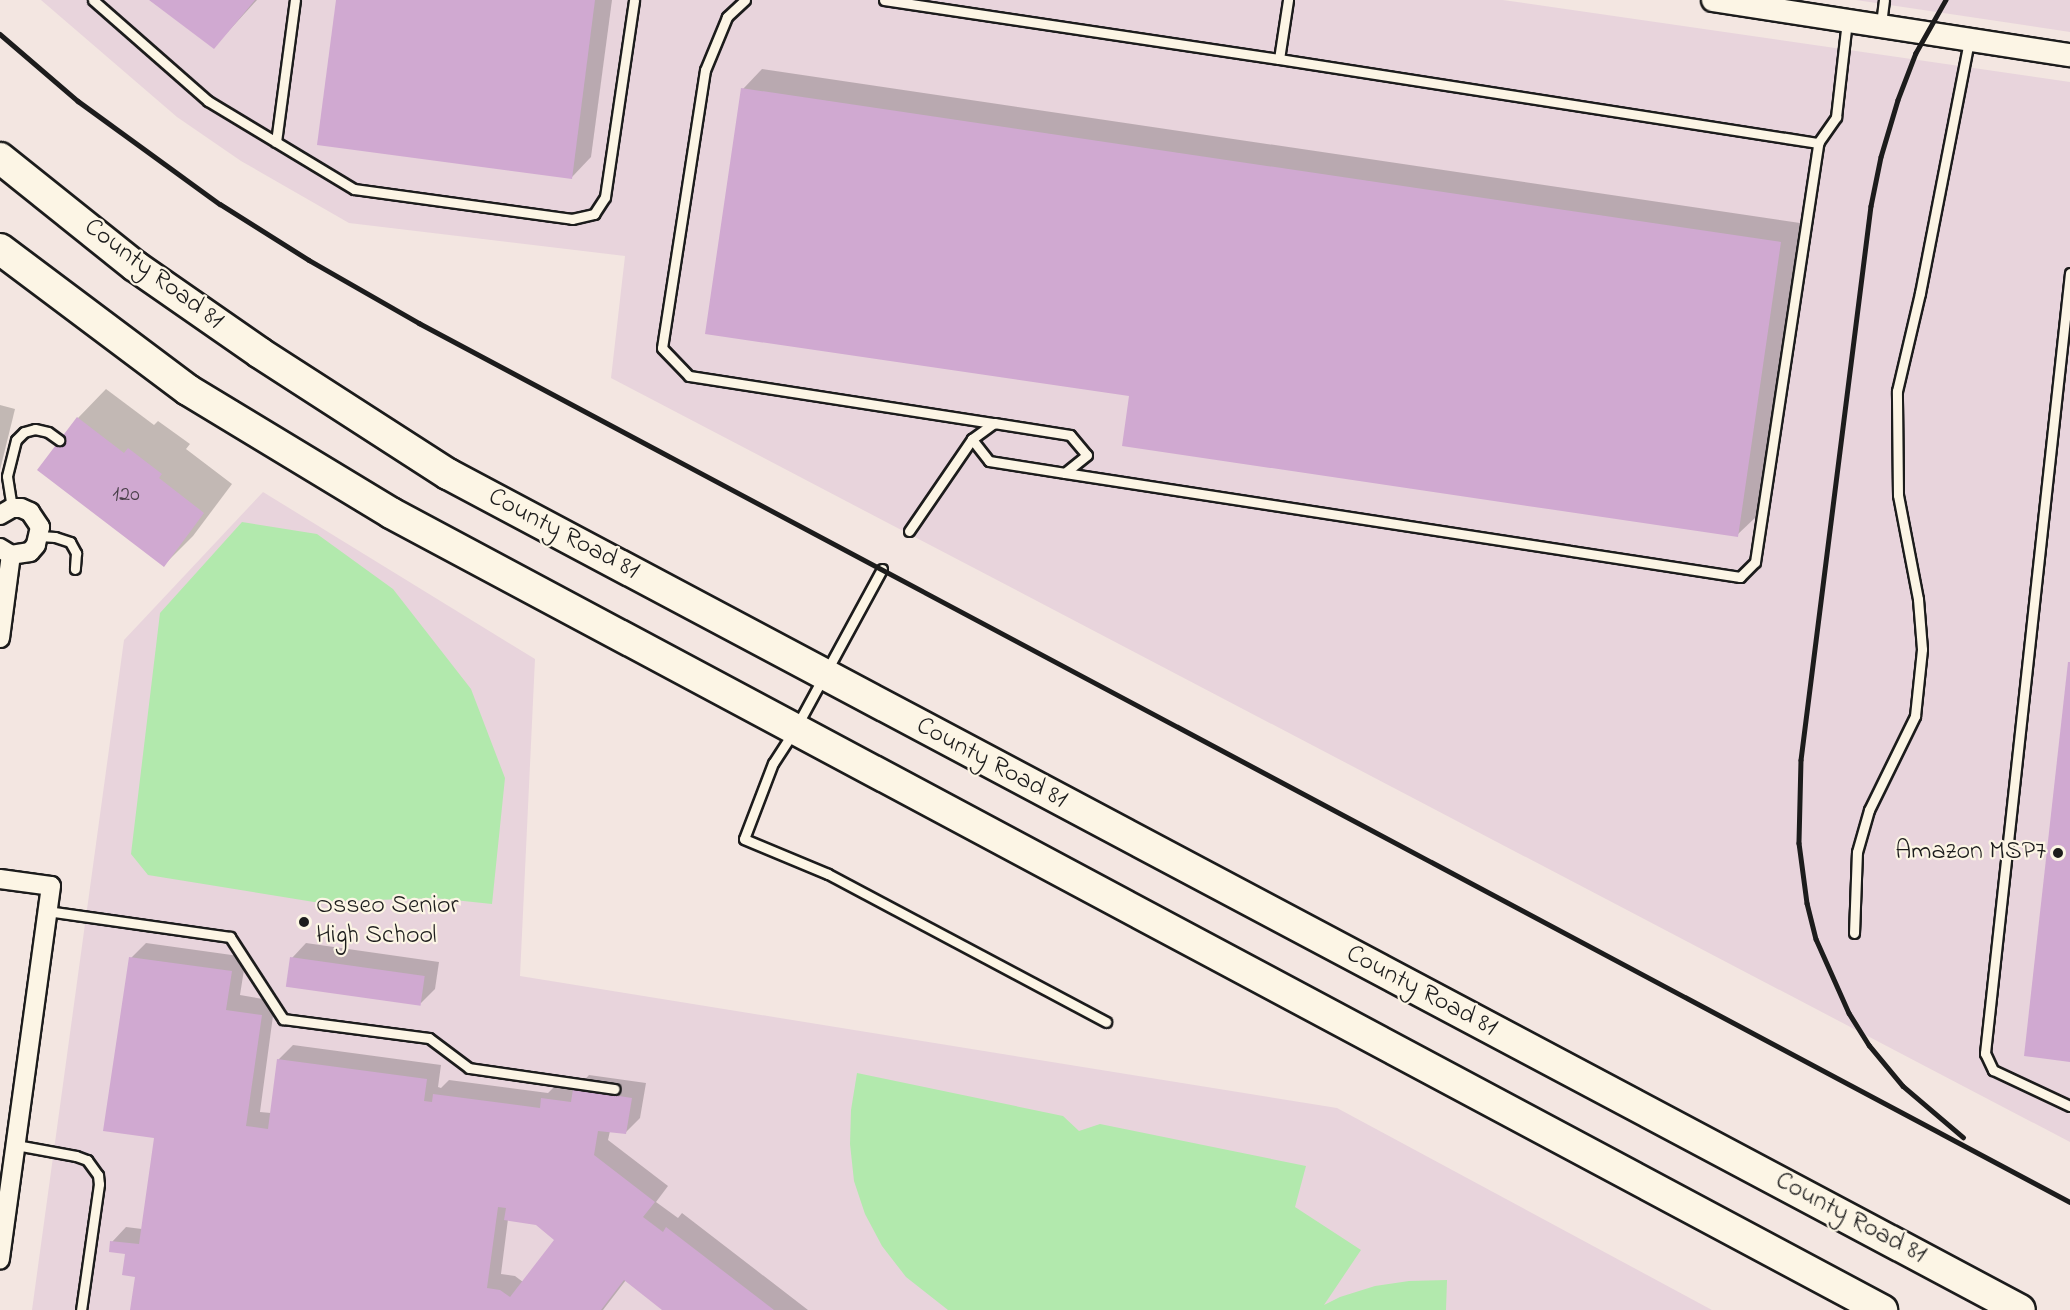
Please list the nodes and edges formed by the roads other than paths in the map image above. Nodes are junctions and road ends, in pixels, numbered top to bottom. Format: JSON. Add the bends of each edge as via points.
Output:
{"nodes":[{"id":1,"x":93,"y":0,"type":"edge"},
{"id":2,"x":295,"y":0,"type":"edge"},
{"id":3,"x":634,"y":0,"type":"edge"},
{"id":4,"x":745,"y":0,"type":"edge"},
{"id":5,"x":884,"y":0,"type":"edge"},
{"id":6,"x":1288,"y":0,"type":"edge"},
{"id":7,"x":1713,"y":0,"type":"edge"},
{"id":8,"x":1884,"y":0,"type":"edge"},
{"id":9,"x":1847,"y":21,"type":"junction"},
{"id":10,"x":1881,"y":27,"type":"junction"},
{"id":11,"x":1969,"y":40,"type":"junction"},
{"id":12,"x":2070,"y":55,"type":"edge"},
{"id":13,"x":1279,"y":60,"type":"junction"},
{"id":14,"x":276,"y":142,"type":"junction"},
{"id":15,"x":1818,"y":143,"type":"junction"},
{"id":16,"x":0,"y":158,"type":"edge"},
{"id":17,"x":0,"y":249,"type":"edge"},
{"id":18,"x":2070,"y":273,"type":"edge"},
{"id":19,"x":994,"y":423,"type":"junction"},
{"id":20,"x":972,"y":439,"type":"junction"},
{"id":21,"x":59,"y":440,"type":"dead end"},
{"id":22,"x":1065,"y":473,"type":"junction"},
{"id":23,"x":3,"y":475,"type":"edge"},
{"id":24,"x":6,"y":511,"type":"edge"},
{"id":25,"x":909,"y":531,"type":"dead end"},
{"id":26,"x":40,"y":536,"type":"junction"},
{"id":27,"x":6,"y":551,"type":"edge"},
{"id":28,"x":75,"y":569,"type":"dead end"},
{"id":29,"x":882,"y":569,"type":"dead end"},
{"id":30,"x":0,"y":638,"type":"edge"},
{"id":31,"x":824,"y":675,"type":"junction"},
{"id":32,"x":794,"y":731,"type":"junction"},
{"id":33,"x":0,"y":879,"type":"edge"},
{"id":34,"x":47,"y":911,"type":"junction"},
{"id":35,"x":1854,"y":933,"type":"dead end"},
{"id":36,"x":1106,"y":1022,"type":"dead end"},
{"id":37,"x":614,"y":1089,"type":"dead end"},
{"id":38,"x":2070,"y":1106,"type":"edge"},
{"id":39,"x":16,"y":1145,"type":"junction"},
{"id":40,"x":0,"y":1259,"type":"edge"},
{"id":41,"x":2011,"y":1305,"type":"edge"},
{"id":42,"x":81,"y":1310,"type":"edge"},
{"id":43,"x":1882,"y":1310,"type":"edge"},
{"id":44,"x":2043,"y":1310,"type":"edge"}],
"edges":[{"from":1,"to":14,"type":"lane","via":[[208,102]]},
{"from":2,"to":14,"type":"lane"},
{"from":3,"to":14,"type":"lane","via":[[605,197],[594,214],[572,219],[354,189]]},
{"from":4,"to":19,"type":"lane","via":[[727,17],[705,70],[662,348],[689,376]]},
{"from":5,"to":13,"type":"lane"},
{"from":6,"to":13,"type":"lane"},
{"from":7,"to":9,"type":"street"},
{"from":8,"to":10,"type":"lane"},
{"from":9,"to":10,"type":"street"},
{"from":9,"to":15,"type":"lane","via":[[1836,117]]},
{"from":10,"to":11,"type":"street"},
{"from":11,"to":12,"type":"street"},
{"from":11,"to":35,"type":"lane","via":[[1897,392],[1898,495],[1918,599],[1922,649],[1915,716],[1869,810],[1857,852]]},
{"from":13,"to":15,"type":"lane"},
{"from":15,"to":22,"type":"lane","via":[[1755,562],[1740,577]]},
{"from":16,"to":31,"type":"highway","name":"County Road 81","via":[[135,267],[392,440],[448,474]]},
{"from":17,"to":32,"type":"highway","via":[[188,390],[288,453]]},
{"from":18,"to":38,"type":"lane","via":[[1985,1053],[1993,1070]]},
{"from":19,"to":20,"type":"lane"},
{"from":19,"to":22,"type":"lane","via":[[1070,435],[1087,455]]},
{"from":20,"to":22,"type":"lane","via":[[989,460]]},
{"from":20,"to":25,"type":"lane"},
{"from":21,"to":23,"type":"lane","via":[[35,429],[24,432],[16,440]]},
{"from":23,"to":24,"type":"lane"},
{"from":24,"to":26,"type":"street","via":[[30,512],[40,527]]},
{"from":26,"to":27,"type":"street","via":[[30,552]]},
{"from":26,"to":28,"type":"lane","via":[[70,542],[76,554]]},
{"from":27,"to":30,"type":"street"},
{"from":29,"to":31,"type":"lane"},
{"from":31,"to":32,"type":"lane"},
{"from":31,"to":41,"type":"highway","name":"County Road 81"},
{"from":32,"to":36,"type":"lane","via":[[772,763],[744,839],[828,873]]},
{"from":32,"to":43,"type":"highway"},
{"from":33,"to":34,"type":"street","via":[[51,886]]},
{"from":34,"to":37,"type":"lane","via":[[230,937],[284,1019],[429,1038],[470,1068]]},
{"from":34,"to":39,"type":"street"},
{"from":39,"to":40,"type":"street"},
{"from":39,"to":42,"type":"lane","via":[[87,1160],[98,1175]]},
{"from":41,"to":44,"type":"highway","name":"County Road 81"}]}
